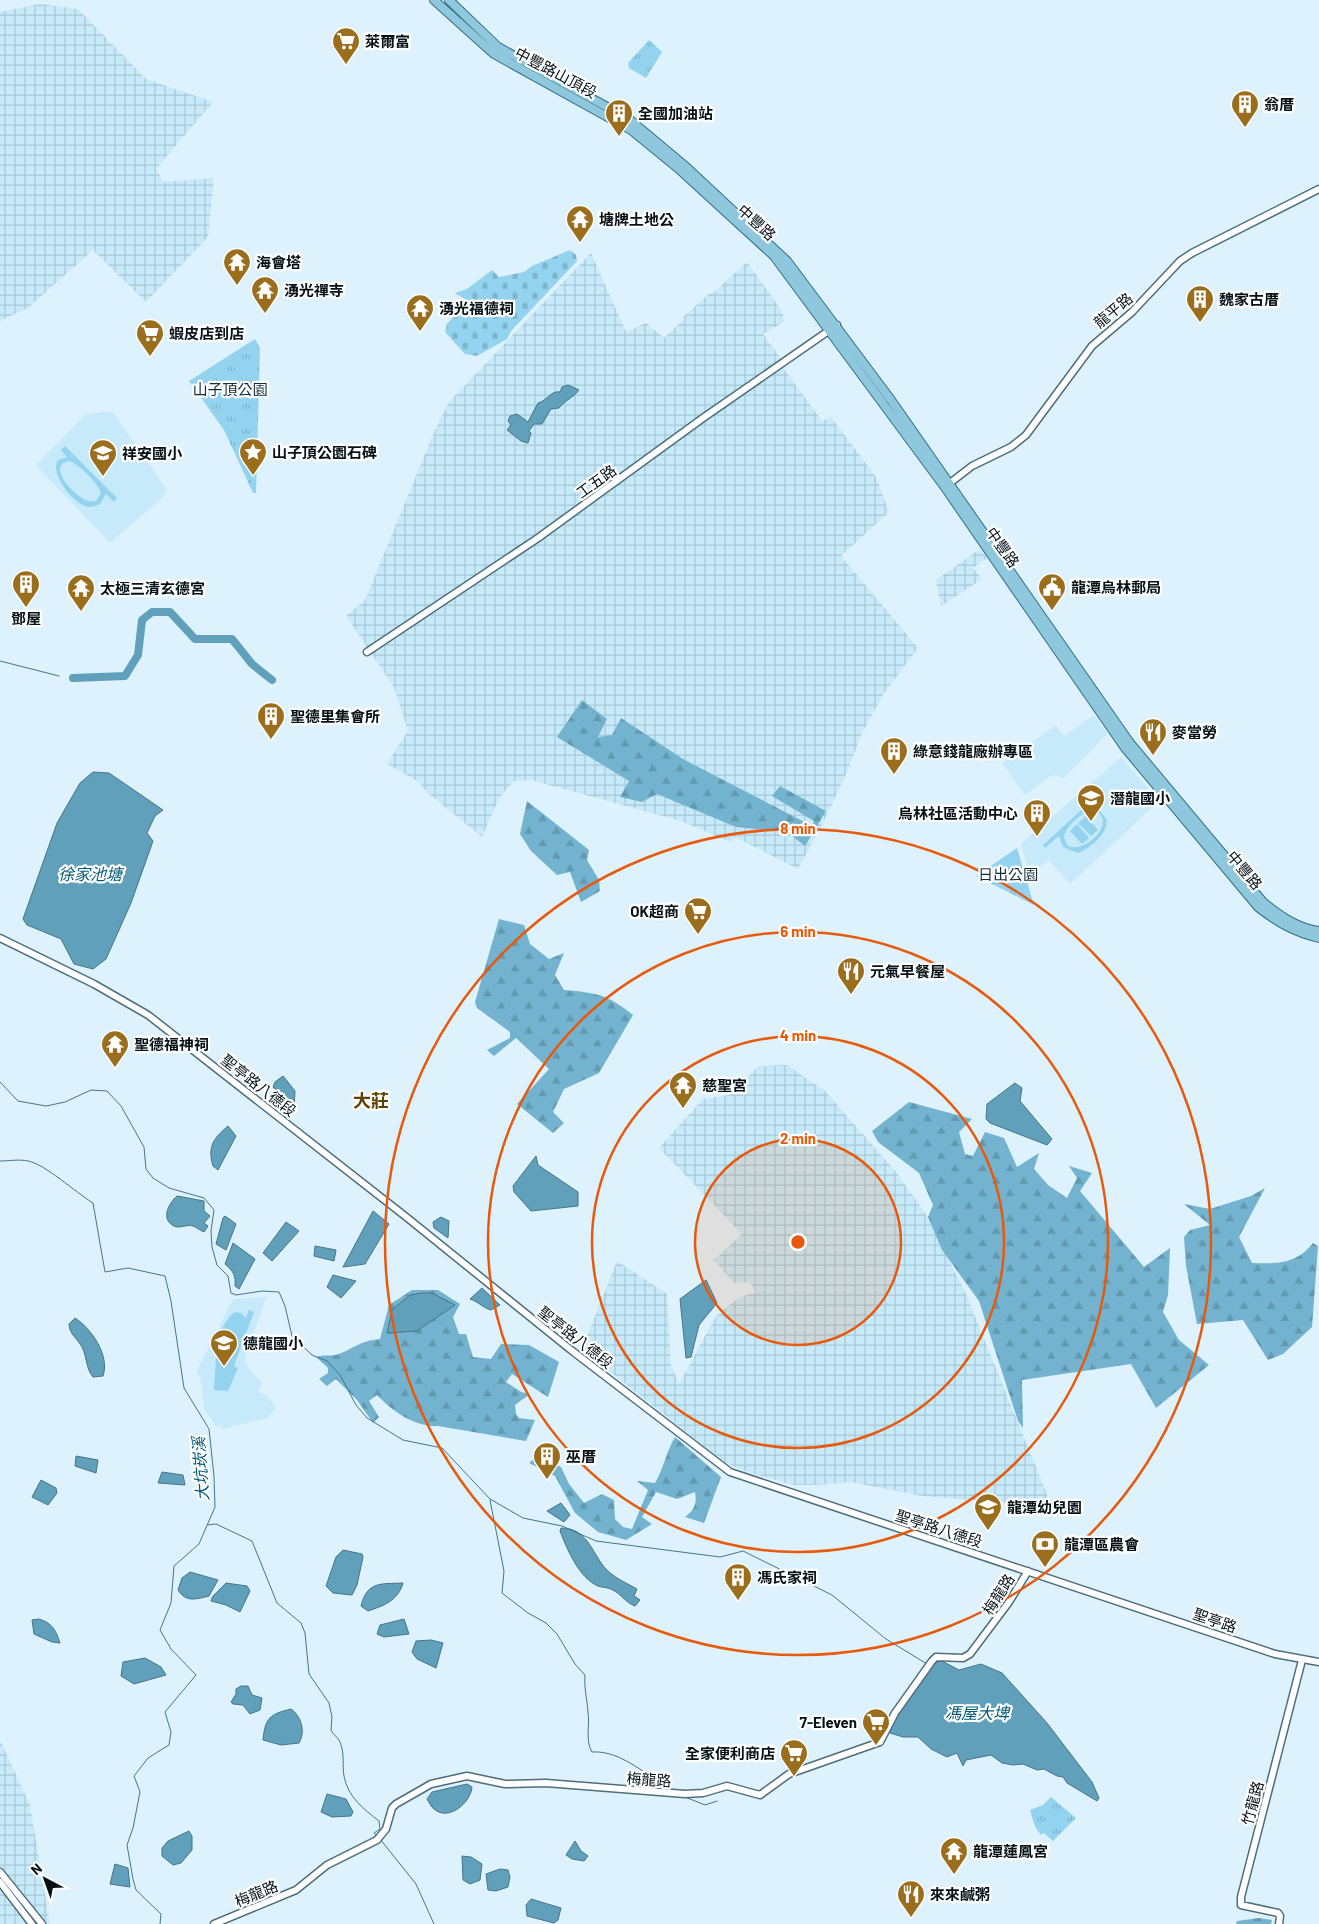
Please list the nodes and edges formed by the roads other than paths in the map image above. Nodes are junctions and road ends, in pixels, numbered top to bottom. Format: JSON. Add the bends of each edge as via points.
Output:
{"nodes":[{"id":1,"x":434,"y":0,"type":"edge"},
{"id":2,"x":449,"y":0,"type":"edge"},
{"id":3,"x":671,"y":158,"type":"junction"},
{"id":4,"x":1319,"y":189,"type":"edge"},
{"id":5,"x":833,"y":328,"type":"junction"},
{"id":6,"x":950,"y":483,"type":"junction"},
{"id":7,"x":367,"y":652,"type":"dead end"},
{"id":8,"x":1319,"y":931,"type":"edge"},
{"id":9,"x":0,"y":938,"type":"edge"},
{"id":10,"x":1319,"y":938,"type":"edge"},
{"id":11,"x":1028,"y":1571,"type":"junction"},
{"id":12,"x":1104,"y":1595,"type":"joint"},
{"id":13,"x":1302,"y":1660,"type":"junction"},
{"id":14,"x":1319,"y":1662,"type":"edge"},
{"id":15,"x":0,"y":1872,"type":"edge"},
{"id":16,"x":0,"y":1882,"type":"edge"},
{"id":17,"x":32,"y":1924,"type":"edge"},
{"id":18,"x":42,"y":1924,"type":"edge"},
{"id":19,"x":214,"y":1924,"type":"edge"},
{"id":20,"x":1280,"y":1924,"type":"edge"}],
"edges":[{"from":1,"to":3,"type":"main road","name":"中豐路山頂段","via":[[494,54],[618,121]]},
{"from":2,"to":3,"type":"main road","name":"中豐路山頂段","via":[[498,47],[629,119]]},
{"from":3,"to":5,"type":"main road","name":"中豐路","via":[[787,261],[794,276]]},
{"from":4,"to":6,"type":"street","name":"龍平路","via":[[1180,261],[1137,307],[1092,346],[1026,435],[1011,447],[972,466]]},
{"from":5,"to":6,"type":"main road","name":"中豐路"},
{"from":5,"to":7,"type":"street","name":"工五路","via":[[538,538]]},
{"from":5,"to":10,"type":"main road","name":"中豐路","via":[[1125,748],[1258,907],[1278,923]]},
{"from":6,"to":8,"type":"main road","name":"中豐路","via":[[1132,746],[1263,902],[1282,918]]},
{"from":9,"to":11,"type":"street","name":"聖亭路八德段","via":[[94,984],[148,1015],[730,1472]]},
{"from":11,"to":12,"type":"street","name":"聖亭路八德段"},
{"from":11,"to":19,"type":"street","name":"梅龍路","via":[[970,1654],[963,1658],[936,1657],[932,1661],[895,1713],[880,1742],[789,1774],[760,1795],[726,1786],[703,1793],[684,1794],[546,1783],[505,1784],[466,1776],[431,1784],[392,1808],[386,1829],[379,1838],[327,1865],[296,1890]]},
{"from":12,"to":13,"type":"street","name":"聖亭路","via":[[1275,1654]]},
{"from":13,"to":14,"type":"street","name":"聖亭路"},
{"from":13,"to":20,"type":"street","name":"竹龍路","via":[[1241,1897],[1241,1905],[1278,1913]]},
{"from":15,"to":18,"type":"street"},
{"from":16,"to":17,"type":"street"}]}
